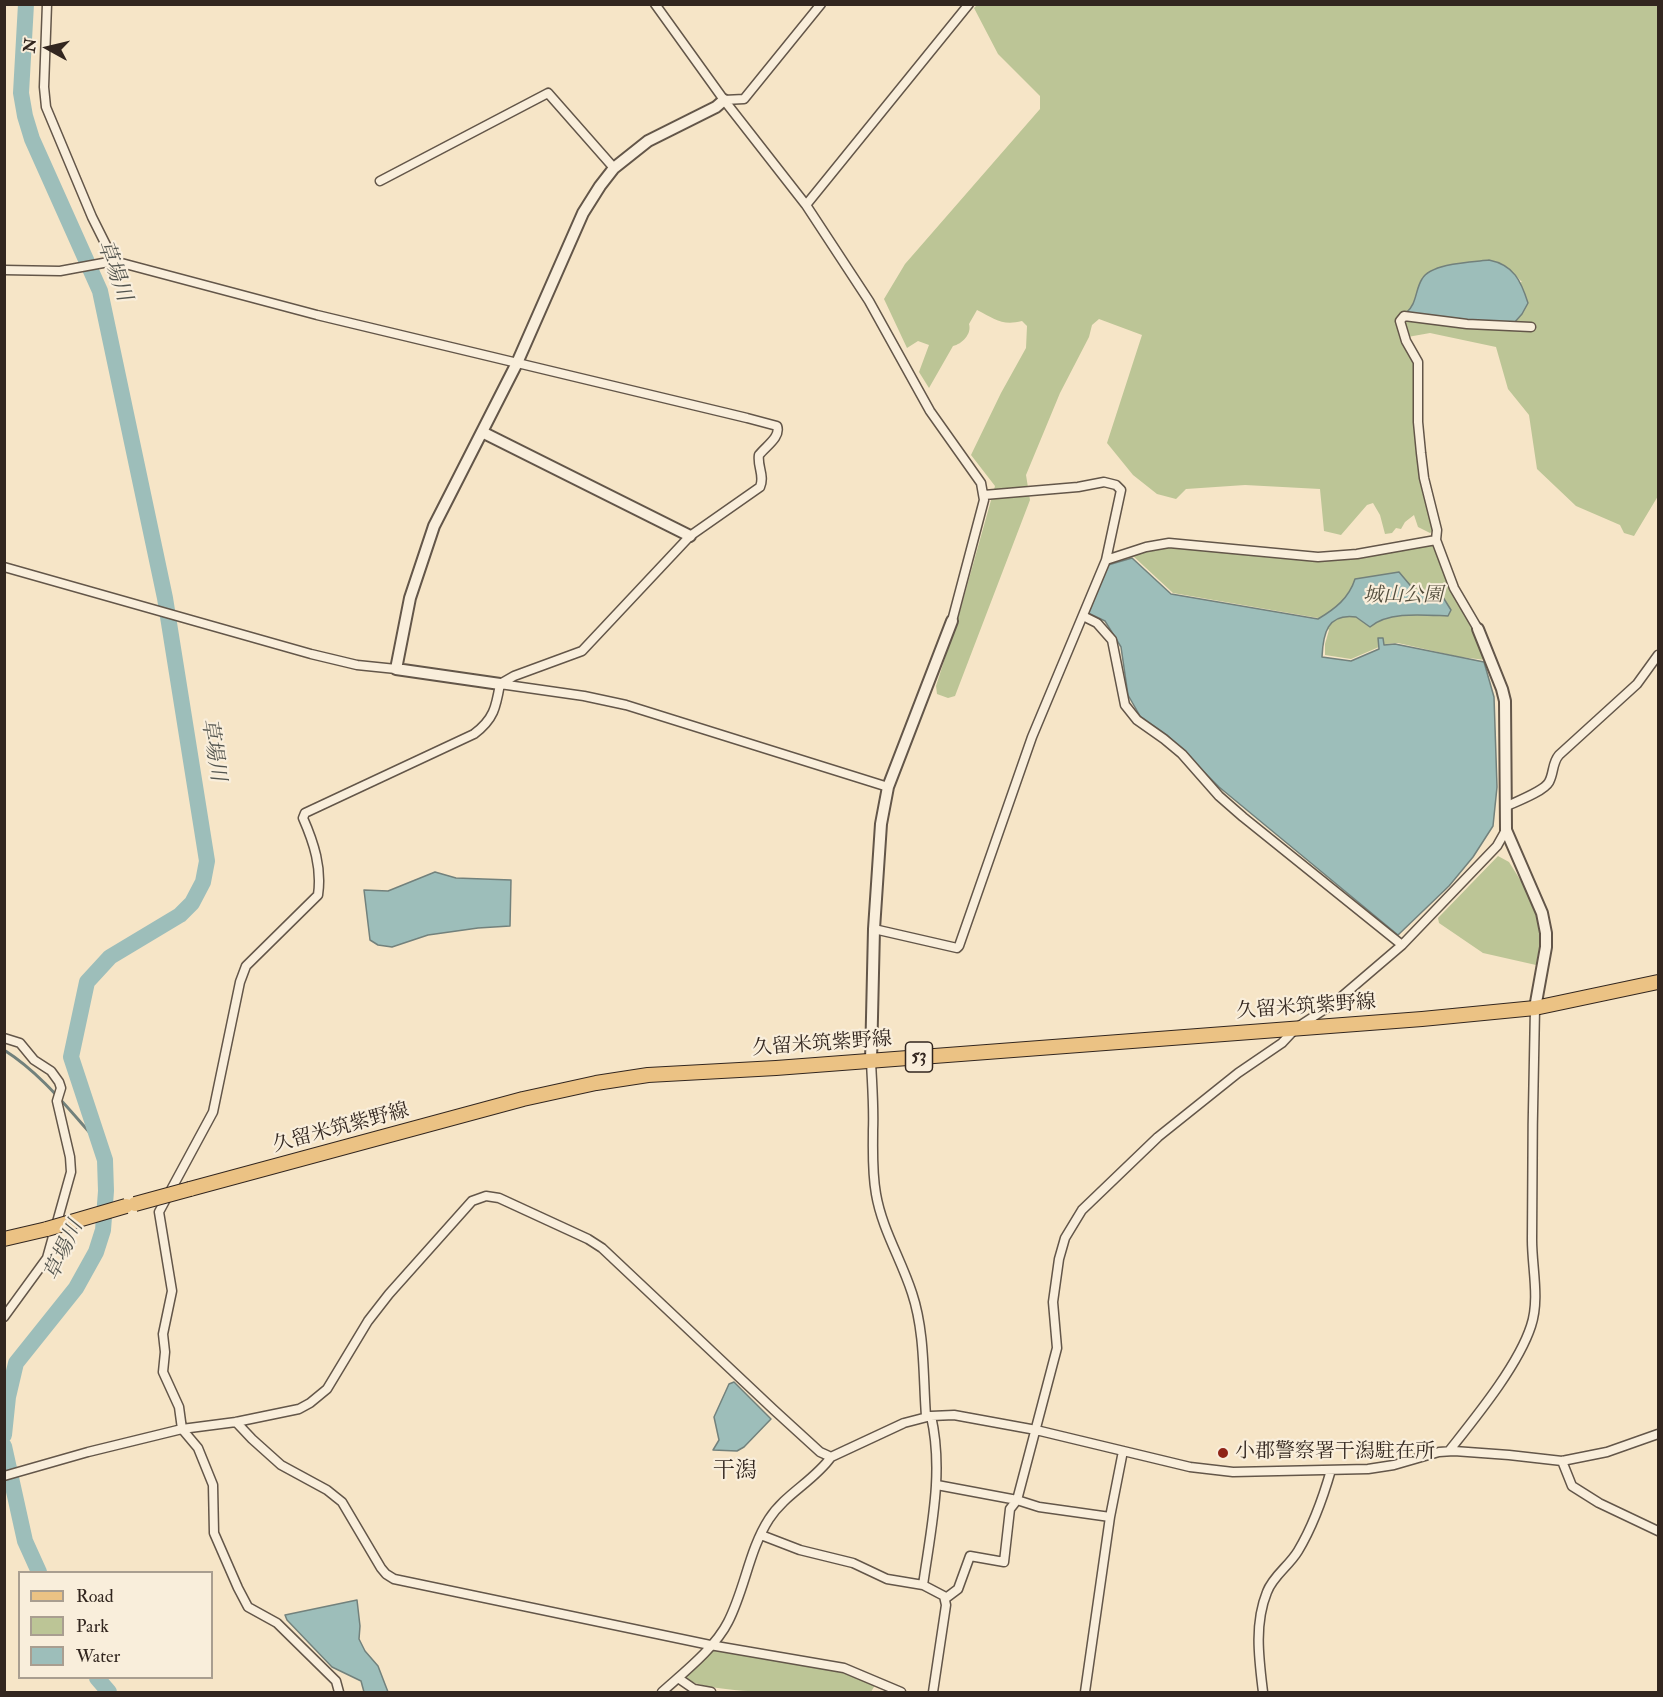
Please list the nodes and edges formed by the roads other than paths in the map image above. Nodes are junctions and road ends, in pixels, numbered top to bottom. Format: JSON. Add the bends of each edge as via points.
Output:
{"nodes":[{"id":1,"x":47,"y":4,"type":"edge"},
{"id":2,"x":655,"y":4,"type":"edge"},
{"id":3,"x":821,"y":4,"type":"edge"},
{"id":4,"x":969,"y":4,"type":"edge"},
{"id":5,"x":724,"y":100,"type":"junction"},
{"id":6,"x":614,"y":168,"type":"junction"},
{"id":7,"x":380,"y":181,"type":"dead end"},
{"id":8,"x":806,"y":205,"type":"junction"},
{"id":9,"x":114,"y":261,"type":"junction"},
{"id":10,"x":4,"y":270,"type":"edge"},
{"id":11,"x":1531,"y":327,"type":"dead end"},
{"id":12,"x":517,"y":363,"type":"junction"},
{"id":13,"x":482,"y":432,"type":"junction"},
{"id":14,"x":984,"y":495,"type":"junction"},
{"id":15,"x":690,"y":536,"type":"junction"},
{"id":16,"x":1436,"y":540,"type":"junction"},
{"id":17,"x":1106,"y":560,"type":"junction"},
{"id":18,"x":4,"y":567,"type":"edge"},
{"id":19,"x":1083,"y":616,"type":"junction"},
{"id":20,"x":952,"y":621,"type":"joint"},
{"id":21,"x":1478,"y":629,"type":"joint"},
{"id":22,"x":1659,"y":655,"type":"edge"},
{"id":23,"x":396,"y":669,"type":"junction"},
{"id":24,"x":500,"y":684,"type":"junction"},
{"id":25,"x":888,"y":787,"type":"junction"},
{"id":26,"x":1507,"y":806,"type":"junction"},
{"id":27,"x":1506,"y":830,"type":"junction"},
{"id":28,"x":874,"y":929,"type":"junction"},
{"id":29,"x":1402,"y":945,"type":"junction"},
{"id":30,"x":1659,"y":982,"type":"edge"},
{"id":31,"x":1535,"y":1008,"type":"junction"},
{"id":32,"x":1296,"y":1029,"type":"junction"},
{"id":33,"x":4,"y":1038,"type":"edge"},
{"id":34,"x":871,"y":1061,"type":"junction"},
{"id":35,"x":4,"y":1239,"type":"edge"},
{"id":36,"x":4,"y":1317,"type":"edge"},
{"id":37,"x":928,"y":1416,"type":"junction"},
{"id":38,"x":236,"y":1422,"type":"junction"},
{"id":39,"x":182,"y":1429,"type":"junction"},
{"id":40,"x":1036,"y":1430,"type":"junction"},
{"id":41,"x":1659,"y":1434,"type":"edge"},
{"id":42,"x":1123,"y":1451,"type":"junction"},
{"id":43,"x":1449,"y":1451,"type":"junction"},
{"id":44,"x":831,"y":1457,"type":"junction"},
{"id":45,"x":1562,"y":1461,"type":"junction"},
{"id":46,"x":1332,"y":1470,"type":"junction"},
{"id":47,"x":4,"y":1476,"type":"edge"},
{"id":48,"x":937,"y":1485,"type":"junction"},
{"id":49,"x":1017,"y":1500,"type":"junction"},
{"id":50,"x":1110,"y":1517,"type":"junction"},
{"id":51,"x":1659,"y":1531,"type":"edge"},
{"id":52,"x":761,"y":1535,"type":"junction"},
{"id":53,"x":923,"y":1585,"type":"junction"},
{"id":54,"x":946,"y":1598,"type":"junction"},
{"id":55,"x":710,"y":1645,"type":"junction"},
{"id":56,"x":678,"y":1678,"type":"junction"},
{"id":57,"x":339,"y":1692,"type":"edge"},
{"id":58,"x":662,"y":1692,"type":"edge"},
{"id":59,"x":711,"y":1692,"type":"edge"},
{"id":60,"x":901,"y":1692,"type":"edge"},
{"id":61,"x":933,"y":1692,"type":"edge"},
{"id":62,"x":1084,"y":1692,"type":"edge"},
{"id":63,"x":1263,"y":1692,"type":"edge"}],
"edges":[{"from":1,"to":9,"type":"street","via":[[46,108]]},
{"from":2,"to":5,"type":"street"},
{"from":3,"to":5,"type":"street","via":[[744,99]]},
{"from":4,"to":8,"type":"street"},
{"from":5,"to":6,"type":"street","via":[[648,141]]},
{"from":5,"to":8,"type":"street"},
{"from":6,"to":7,"type":"street","via":[[548,93]]},
{"from":6,"to":12,"type":"street","via":[[583,213]]},
{"from":8,"to":14,"type":"street","via":[[869,301],[930,411],[981,483]]},
{"from":9,"to":10,"type":"street","via":[[60,272]]},
{"from":9,"to":12,"type":"street"},
{"from":11,"to":16,"type":"street","via":[[1404,316],[1400,321],[1418,362],[1421,453]]},
{"from":12,"to":13,"type":"street"},
{"from":12,"to":15,"type":"street","via":[[777,426],[778,435],[759,455],[760,487]]},
{"from":13,"to":15,"type":"street"},
{"from":13,"to":23,"type":"street","via":[[434,526],[410,598]]},
{"from":14,"to":17,"type":"street","via":[[1104,482],[1116,485],[1121,490]]},
{"from":14,"to":20,"type":"street"},
{"from":15,"to":24,"type":"street","via":[[582,651]]},
{"from":16,"to":17,"type":"street","via":[[1318,557],[1169,543]]},
{"from":16,"to":21,"type":"street","via":[[1454,588]]},
{"from":17,"to":19,"type":"street"},
{"from":18,"to":23,"type":"street","via":[[311,654]]},
{"from":19,"to":28,"type":"street","via":[[1032,738],[959,946]]},
{"from":19,"to":29,"type":"street","via":[[1097,623],[1112,640],[1125,705],[1137,720],[1182,754],[1242,817]]},
{"from":20,"to":25,"type":"street"},
{"from":21,"to":26,"type":"street","via":[[1504,701]]},
{"from":22,"to":26,"type":"street","via":[[1636,684],[1559,755],[1543,788]]},
{"from":23,"to":24,"type":"street"},
{"from":24,"to":25,"type":"street","via":[[626,705]]},
{"from":24,"to":39,"type":"street","via":[[487,725],[474,734],[305,813],[303,818],[315,846],[318,895],[246,966],[213,1112],[159,1212],[172,1291],[163,1334],[164,1372],[179,1407]]},
{"from":25,"to":28,"type":"street","via":[[878,849]]},
{"from":26,"to":27,"type":"street"},
{"from":27,"to":29,"type":"street","via":[[1497,846]]},
{"from":27,"to":31,"type":"street","via":[[1545,922],[1546,947]]},
{"from":28,"to":34,"type":"street"},
{"from":29,"to":32,"type":"street","via":[[1333,1004]]},
{"from":30,"to":31,"type":"main road","name":"久留米筑紫野線","number":"53"},
{"from":31,"to":32,"type":"main road","name":"久留米筑紫野線","number":"53"},
{"from":31,"to":43,"type":"street","via":[[1532,1325],[1511,1365]]},
{"from":32,"to":34,"type":"main road","name":"久留米筑紫野線","number":"53"},
{"from":32,"to":40,"type":"street","via":[[1158,1137],[1071,1224],[1053,1302],[1057,1348]]},
{"from":33,"to":36,"type":"street","via":[[20,1043],[59,1082],[57,1101],[71,1172],[47,1258]]},
{"from":34,"to":35,"type":"main road","name":"久留米筑紫野線","number":"53","bridge":true,"via":[[648,1075],[596,1083],[523,1099]]},
{"from":34,"to":37,"type":"street","via":[[875,1190],[917,1312]]},
{"from":37,"to":40,"type":"street","via":[[954,1415]]},
{"from":37,"to":44,"type":"street"},
{"from":37,"to":48,"type":"street","via":[[936,1438]]},
{"from":38,"to":39,"type":"street"},
{"from":38,"to":44,"type":"street","via":[[299,1409],[327,1389],[389,1294],[472,1201],[486,1196],[507,1202],[602,1248],[820,1452]]},
{"from":38,"to":55,"type":"street","via":[[281,1465],[342,1502],[381,1568],[394,1579]]},
{"from":39,"to":47,"type":"street"},
{"from":39,"to":57,"type":"street","via":[[198,1448],[213,1485],[214,1533],[248,1607],[277,1623],[336,1681]]},
{"from":40,"to":42,"type":"street"},
{"from":40,"to":49,"type":"street"},
{"from":41,"to":45,"type":"street","via":[[1607,1452]]},
{"from":42,"to":46,"type":"street","via":[[1212,1470]]},
{"from":42,"to":50,"type":"street"},
{"from":43,"to":45,"type":"street"},
{"from":43,"to":46,"type":"street","via":[[1394,1465]]},
{"from":44,"to":52,"type":"street","via":[[785,1500],[769,1518]]},
{"from":45,"to":51,"type":"street","via":[[1572,1486]]},
{"from":46,"to":63,"type":"street","via":[[1308,1532],[1297,1553],[1268,1588],[1263,1603],[1258,1646]]},
{"from":48,"to":49,"type":"street"},
{"from":48,"to":53,"type":"street"},
{"from":49,"to":50,"type":"street"},
{"from":49,"to":54,"type":"street","via":[[1010,1509],[1004,1562],[970,1556],[958,1589]]},
{"from":50,"to":62,"type":"street"},
{"from":52,"to":53,"type":"street","via":[[800,1550],[854,1563],[887,1579]]},
{"from":52,"to":55,"type":"street","via":[[733,1612],[720,1636]]},
{"from":53,"to":54,"type":"street"},
{"from":54,"to":61,"type":"street"},
{"from":55,"to":56,"type":"street"},
{"from":55,"to":60,"type":"street","via":[[844,1668]]},
{"from":56,"to":58,"type":"street"},
{"from":56,"to":59,"type":"street","via":[[694,1689]]}]}
